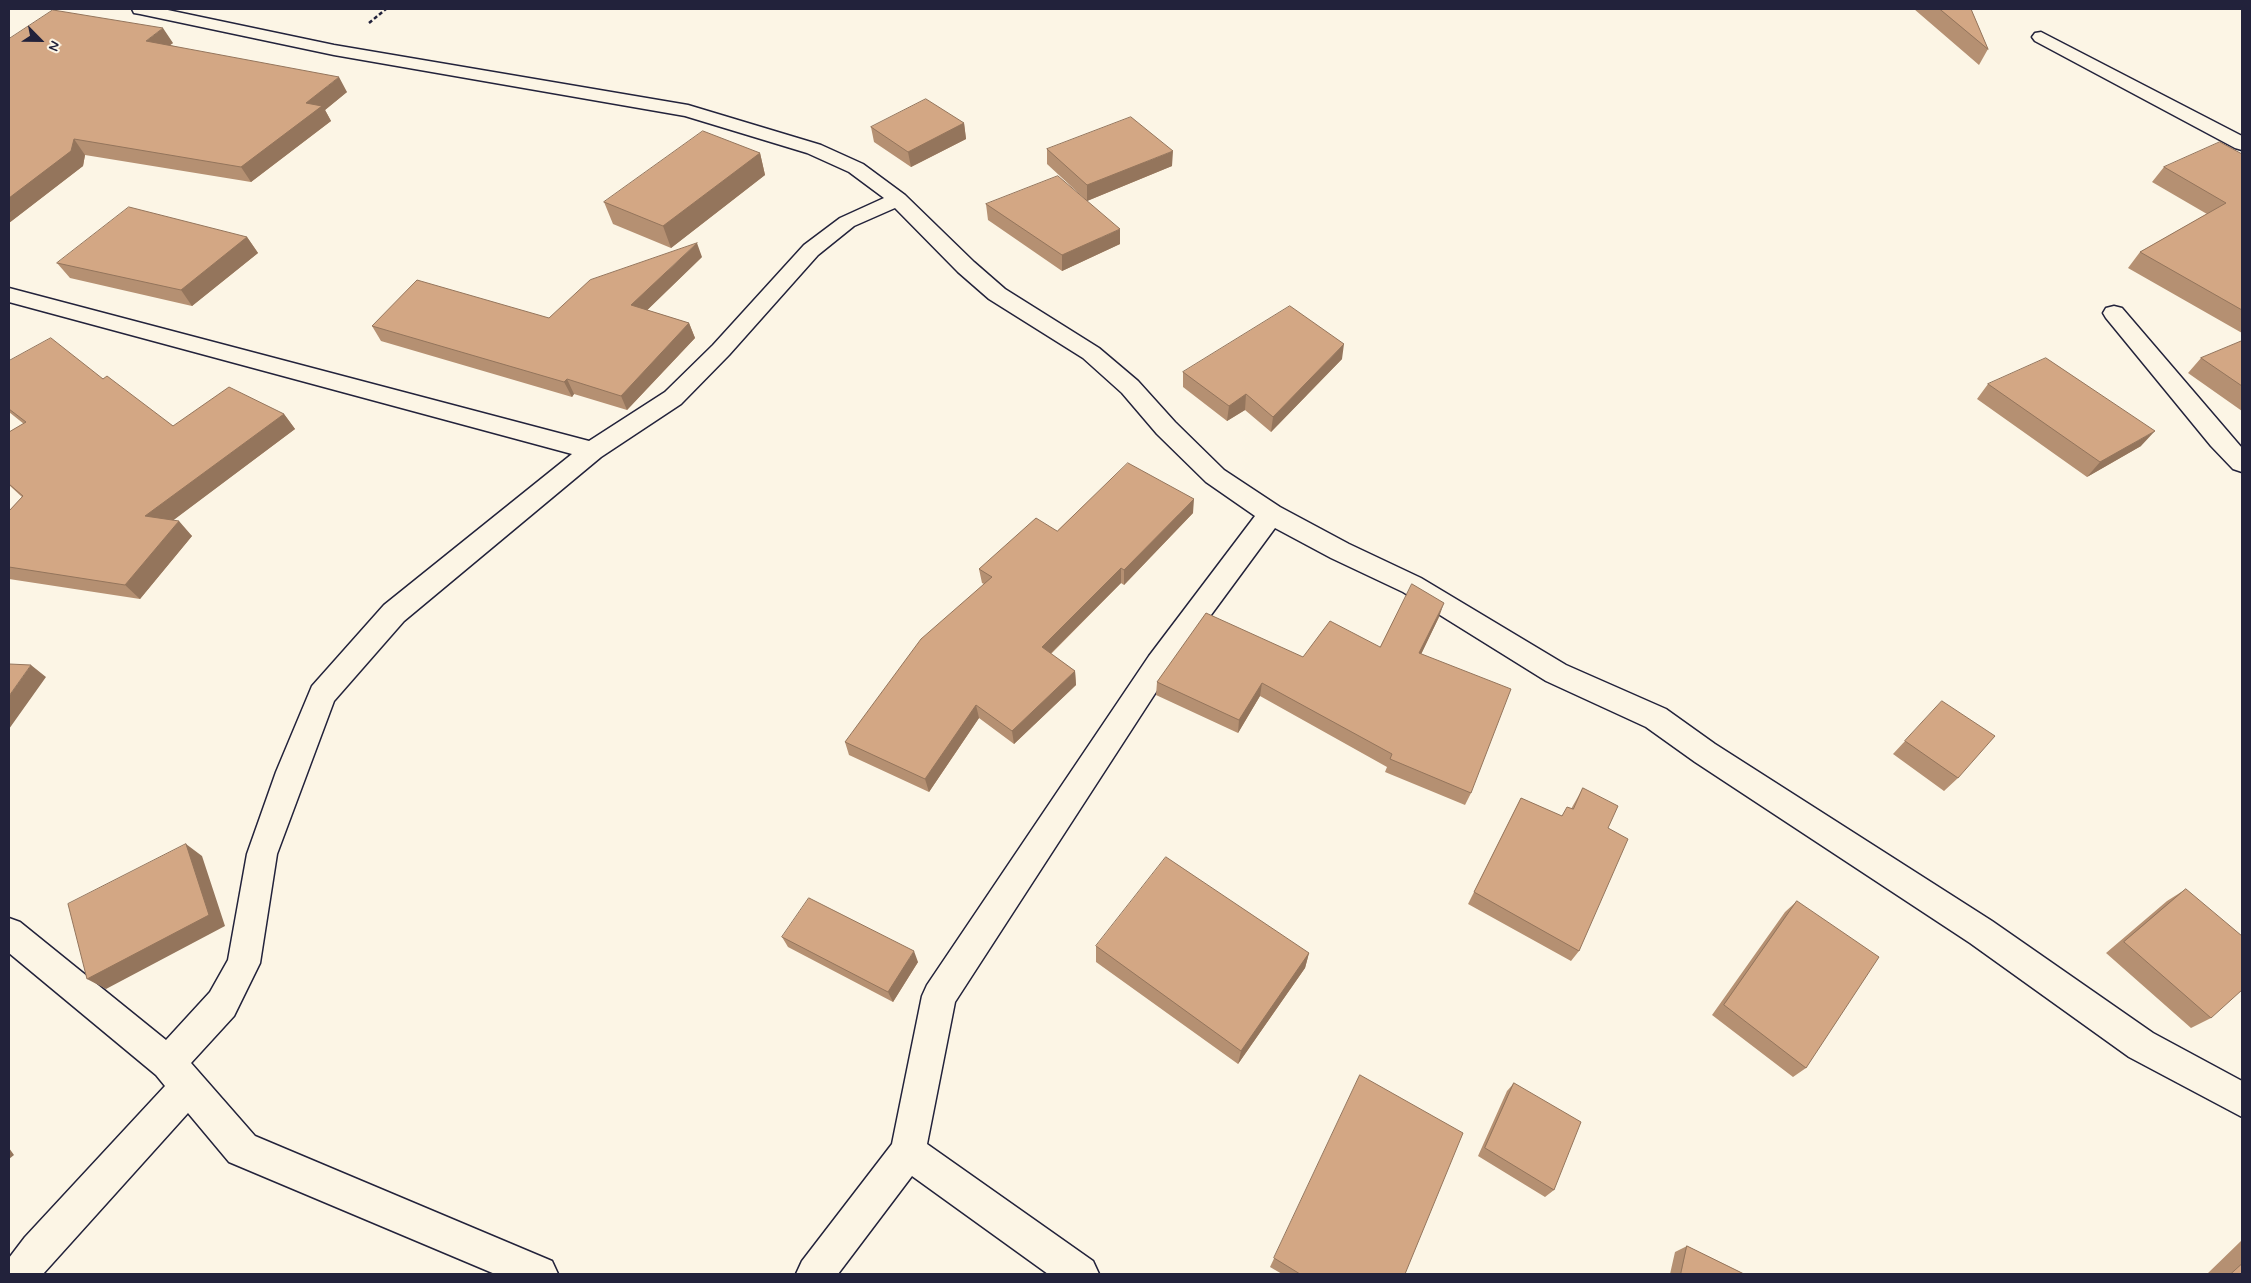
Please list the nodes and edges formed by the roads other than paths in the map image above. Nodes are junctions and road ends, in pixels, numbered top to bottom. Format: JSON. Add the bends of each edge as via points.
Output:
{"nodes":[{"id":1,"x":140,"y":9,"type":"edge"},
{"id":2,"x":2041,"y":36,"type":"dead end"},
{"id":3,"x":2242,"y":144,"type":"edge"},
{"id":4,"x":898,"y":199,"type":"junction"},
{"id":5,"x":9,"y":295,"type":"edge"},
{"id":6,"x":2114,"y":313,"type":"dead end"},
{"id":7,"x":592,"y":451,"type":"junction"},
{"id":8,"x":2242,"y":463,"type":"edge"},
{"id":9,"x":1271,"y":514,"type":"junction"},
{"id":10,"x":9,"y":933,"type":"edge"},
{"id":11,"x":178,"y":1075,"type":"junction"},
{"id":12,"x":2242,"y":1100,"type":"edge"},
{"id":13,"x":908,"y":1152,"type":"junction"},
{"id":14,"x":20,"y":1274,"type":"edge"},
{"id":15,"x":539,"y":1274,"type":"edge"},
{"id":16,"x":815,"y":1274,"type":"edge"},
{"id":17,"x":1080,"y":1274,"type":"edge"}],
"edges":[{"from":1,"to":4,"type":"street","via":[[334,50],[688,111],[814,149],[856,168]]},
{"from":2,"to":3,"type":"street"},
{"from":4,"to":7,"type":"street","via":[[847,222],[810,250],[721,350],[673,398]]},
{"from":4,"to":9,"type":"street","via":[[966,268],[997,294],[1091,353],[1130,387],[1215,476]]},
{"from":5,"to":7,"type":"street"},
{"from":6,"to":8,"type":"street"},
{"from":7,"to":11,"type":"street","via":[[394,613],[322,694],[262,854],[244,962]]},
{"from":9,"to":12,"type":"street","via":[[1412,584],[1556,673],[1656,718],[1981,932],[2141,1045]]},
{"from":9,"to":13,"type":"street","via":[[1159,664],[939,996]]},
{"from":10,"to":11,"type":"street"},
{"from":11,"to":14,"type":"street"},
{"from":11,"to":15,"type":"street","via":[[242,1149]]},
{"from":13,"to":16,"type":"street"},
{"from":13,"to":17,"type":"street"}]}
